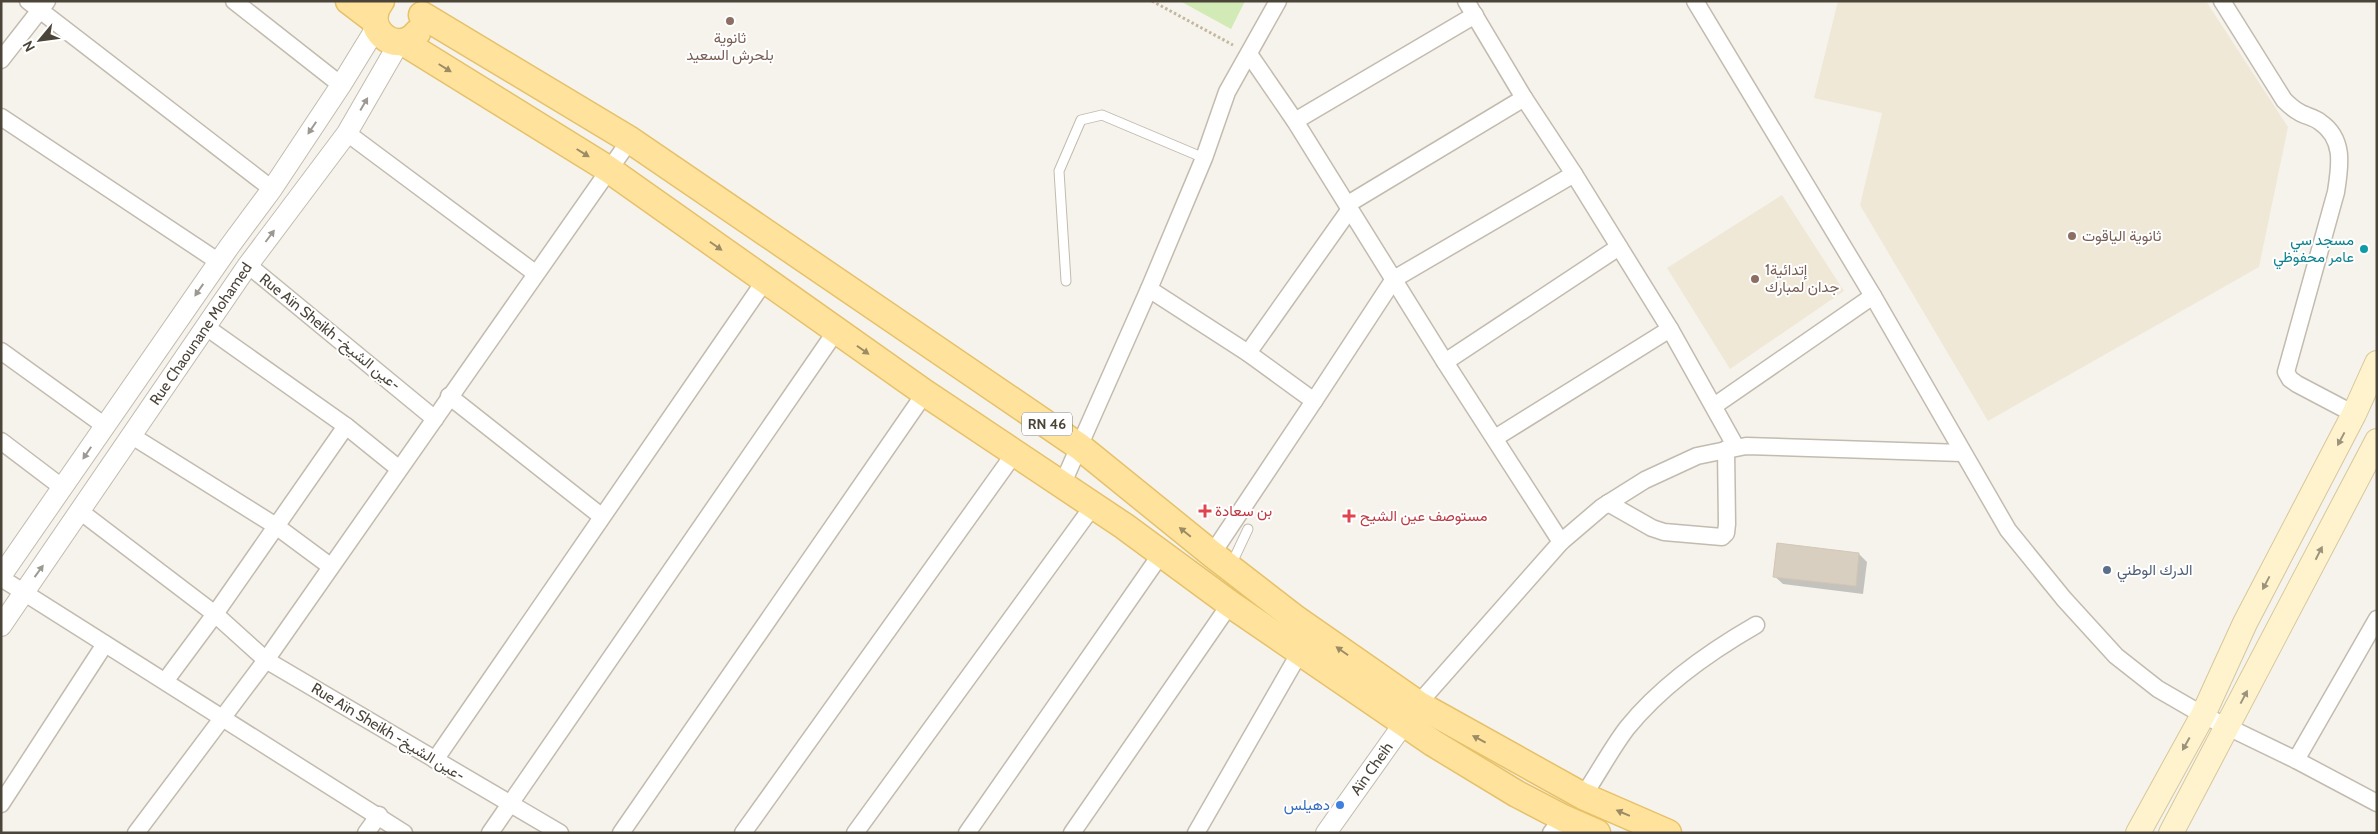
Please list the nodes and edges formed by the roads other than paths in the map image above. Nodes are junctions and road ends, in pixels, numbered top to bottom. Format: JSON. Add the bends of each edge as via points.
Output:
{"nodes":[{"id":1,"x":234,"y":1,"type":"edge"},
{"id":2,"x":349,"y":1,"type":"edge"},
{"id":3,"x":1278,"y":1,"type":"edge"},
{"id":4,"x":1696,"y":1,"type":"edge"},
{"id":5,"x":2222,"y":1,"type":"edge"},
{"id":6,"x":38,"y":4,"type":"edge"},
{"id":7,"x":419,"y":8,"type":"edge"},
{"id":8,"x":1471,"y":8,"type":"edge"},
{"id":9,"x":377,"y":16,"type":"edge"},
{"id":10,"x":401,"y":42,"type":"junction"},
{"id":11,"x":1249,"y":54,"type":"junction"},
{"id":12,"x":1,"y":60,"type":"edge"},
{"id":13,"x":341,"y":85,"type":"junction"},
{"id":14,"x":1524,"y":98,"type":"junction"},
{"id":15,"x":1,"y":117,"type":"edge"},
{"id":16,"x":1295,"y":121,"type":"junction"},
{"id":17,"x":347,"y":133,"type":"junction"},
{"id":18,"x":630,"y":140,"type":"junction"},
{"id":19,"x":1204,"y":158,"type":"junction"},
{"id":20,"x":608,"y":169,"type":"junction"},
{"id":21,"x":1574,"y":174,"type":"junction"},
{"id":22,"x":272,"y":189,"type":"junction"},
{"id":23,"x":1349,"y":206,"type":"junction"},
{"id":24,"x":1619,"y":247,"type":"junction"},
{"id":25,"x":219,"y":262,"type":"junction"},
{"id":26,"x":248,"y":265,"type":"junction"},
{"id":27,"x":535,"y":273,"type":"junction"},
{"id":28,"x":766,"y":279,"type":"junction"},
{"id":29,"x":1394,"y":279,"type":"junction"},
{"id":30,"x":1066,"y":282,"type":"dead end"},
{"id":31,"x":1150,"y":289,"type":"junction"},
{"id":32,"x":1873,"y":296,"type":"junction"},
{"id":33,"x":206,"y":327,"type":"junction"},
{"id":34,"x":1670,"y":329,"type":"junction"},
{"id":35,"x":836,"y":331,"type":"junction"},
{"id":36,"x":1,"y":351,"type":"edge"},
{"id":37,"x":1248,"y":353,"type":"junction"},
{"id":38,"x":1445,"y":362,"type":"junction"},
{"id":39,"x":2377,"y":363,"type":"edge"},
{"id":40,"x":925,"y":393,"type":"junction"},
{"id":41,"x":448,"y":396,"type":"junction"},
{"id":42,"x":1314,"y":401,"type":"junction"},
{"id":43,"x":1714,"y":406,"type":"junction"},
{"id":44,"x":2354,"y":414,"type":"junction"},
{"id":45,"x":435,"y":419,"type":"junction"},
{"id":46,"x":105,"y":426,"type":"junction"},
{"id":47,"x":346,"y":426,"type":"junction"},
{"id":48,"x":132,"y":436,"type":"junction"},
{"id":49,"x":1495,"y":438,"type":"junction"},
{"id":50,"x":1,"y":441,"type":"edge"},
{"id":51,"x":2377,"y":441,"type":"edge"},
{"id":52,"x":1080,"y":447,"type":"junction"},
{"id":53,"x":1731,"y":448,"type":"junction"},
{"id":54,"x":1962,"y":453,"type":"junction"},
{"id":55,"x":1014,"y":454,"type":"junction"},
{"id":56,"x":398,"y":468,"type":"junction"},
{"id":57,"x":1062,"y":485,"type":"junction"},
{"id":58,"x":63,"y":488,"type":"junction"},
{"id":59,"x":1608,"y":504,"type":"junction"},
{"id":60,"x":1093,"y":506,"type":"junction"},
{"id":61,"x":80,"y":512,"type":"junction"},
{"id":62,"x":601,"y":516,"type":"junction"},
{"id":63,"x":276,"y":526,"type":"junction"},
{"id":64,"x":1248,"y":529,"type":"dead end"},
{"id":65,"x":1561,"y":542,"type":"junction"},
{"id":66,"x":1161,"y":554,"type":"junction"},
{"id":67,"x":1221,"y":561,"type":"junction"},
{"id":68,"x":330,"y":566,"type":"junction"},
{"id":69,"x":1,"y":577,"type":"edge"},
{"id":70,"x":24,"y":593,"type":"junction"},
{"id":71,"x":1230,"y":604,"type":"junction"},
{"id":72,"x":215,"y":614,"type":"junction"},
{"id":73,"x":2377,"y":619,"type":"edge"},
{"id":74,"x":1756,"y":625,"type":"dead end"},
{"id":75,"x":1,"y":626,"type":"edge"},
{"id":76,"x":105,"y":644,"type":"junction"},
{"id":77,"x":1300,"y":652,"type":"junction"},
{"id":78,"x":266,"y":660,"type":"junction"},
{"id":79,"x":166,"y":680,"type":"junction"},
{"id":80,"x":1411,"y":714,"type":"junction"},
{"id":81,"x":2202,"y":715,"type":"junction"},
{"id":82,"x":220,"y":718,"type":"junction"},
{"id":83,"x":2228,"y":726,"type":"junction"},
{"id":84,"x":435,"y":760,"type":"junction"},
{"id":85,"x":2296,"y":760,"type":"junction"},
{"id":86,"x":1583,"y":796,"type":"junction"},
{"id":87,"x":2377,"y":803,"type":"edge"},
{"id":88,"x":1,"y":804,"type":"edge"},
{"id":89,"x":510,"y":804,"type":"junction"},
{"id":90,"x":379,"y":815,"type":"junction"},
{"id":91,"x":1557,"y":825,"type":"edge"},
{"id":92,"x":136,"y":833,"type":"edge"},
{"id":93,"x":366,"y":833,"type":"edge"},
{"id":94,"x":404,"y":833,"type":"edge"},
{"id":95,"x":490,"y":833,"type":"edge"},
{"id":96,"x":560,"y":833,"type":"edge"},
{"id":97,"x":621,"y":833,"type":"edge"},
{"id":98,"x":743,"y":833,"type":"edge"},
{"id":99,"x":855,"y":833,"type":"edge"},
{"id":100,"x":967,"y":833,"type":"edge"},
{"id":101,"x":1072,"y":833,"type":"edge"},
{"id":102,"x":1196,"y":833,"type":"edge"},
{"id":103,"x":1326,"y":833,"type":"edge"},
{"id":104,"x":1598,"y":833,"type":"edge"},
{"id":105,"x":1668,"y":833,"type":"edge"},
{"id":106,"x":2138,"y":833,"type":"edge"},
{"id":107,"x":2171,"y":833,"type":"edge"}],
"edges":[{"from":1,"to":13,"type":"street"},
{"from":2,"to":9,"type":"main road"},
{"from":3,"to":11,"type":"street"},
{"from":4,"to":32,"type":"street"},
{"from":5,"to":44,"type":"street","via":[[2284,100],[2298,112],[2320,122],[2334,136],[2339,147],[2336,192],[2286,372],[2297,384]]},
{"from":6,"to":12,"type":"street"},
{"from":6,"to":22,"type":"street"},
{"from":7,"to":10,"type":"main road","via":[[420,29],[410,40]]},
{"from":7,"to":18,"type":"main road","number":"RN 46"},
{"from":8,"to":14,"type":"street"},
{"from":8,"to":16,"type":"street"},
{"from":9,"to":10,"type":"main road","via":[[385,39]]},
{"from":9,"to":13,"type":"street","name":"Rue Chaounane Mohamed"},
{"from":17,"to":10,"type":"street","name":"Rue Chaounane Mohamed","one_way":true},
{"from":10,"to":20,"type":"main road","number":"RN 46","one_way":true},
{"from":11,"to":16,"type":"street"},
{"from":11,"to":19,"type":"street","via":[[1227,92]]},
{"from":13,"to":22,"type":"street","name":"Rue Chaounane Mohamed","one_way":true},
{"from":14,"to":21,"type":"street"},
{"from":14,"to":23,"type":"street"},
{"from":15,"to":25,"type":"street"},
{"from":16,"to":23,"type":"street"},
{"from":26,"to":17,"type":"street","name":"Rue Chaounane Mohamed","one_way":true},
{"from":17,"to":27,"type":"street"},
{"from":18,"to":20,"type":"street"},
{"from":18,"to":52,"type":"main road","number":"RN 46"},
{"from":19,"to":30,"type":"lane","via":[[1102,114],[1081,120],[1059,171]]},
{"from":19,"to":31,"type":"street"},
{"from":20,"to":27,"type":"street"},
{"from":20,"to":28,"type":"main road","number":"RN 46","one_way":true},
{"from":21,"to":24,"type":"street"},
{"from":21,"to":29,"type":"street"},
{"from":22,"to":25,"type":"street","name":"Rue Chaounane Mohamed"},
{"from":23,"to":29,"type":"street"},
{"from":23,"to":37,"type":"street"},
{"from":24,"to":34,"type":"street"},
{"from":24,"to":38,"type":"street"},
{"from":25,"to":46,"type":"street","name":"Rue Chaounane Mohamed","one_way":true},
{"from":26,"to":33,"type":"street","name":"Rue Chaounane Mohamed"},
{"from":26,"to":45,"type":"street","name":"Rue Aïn Sheikh -عين الشيخ-"},
{"from":27,"to":41,"type":"street"},
{"from":28,"to":35,"type":"main road","number":"RN 46"},
{"from":28,"to":62,"type":"street"},
{"from":29,"to":38,"type":"street"},
{"from":29,"to":42,"type":"street"},
{"from":31,"to":37,"type":"street"},
{"from":31,"to":52,"type":"street"},
{"from":32,"to":43,"type":"street"},
{"from":32,"to":54,"type":"street"},
{"from":33,"to":47,"type":"street"},
{"from":33,"to":48,"type":"street","name":"Rue Chaounane Mohamed"},
{"from":34,"to":43,"type":"street"},
{"from":34,"to":49,"type":"street"},
{"from":35,"to":40,"type":"main road","number":"RN 46","one_way":true},
{"from":35,"to":89,"type":"street"},
{"from":36,"to":46,"type":"street"},
{"from":37,"to":42,"type":"street"},
{"from":38,"to":49,"type":"street"},
{"from":39,"to":44,"type":"main road"},
{"from":40,"to":55,"type":"main road","number":"RN 46"},
{"from":40,"to":97,"type":"street"},
{"from":41,"to":45,"type":"street"},
{"from":41,"to":62,"type":"street"},
{"from":42,"to":67,"type":"street"},
{"from":43,"to":53,"type":"street"},
{"from":44,"to":81,"type":"main road","one_way":true,"via":[[2245,623]]},
{"from":45,"to":56,"type":"street"},
{"from":46,"to":58,"type":"street","name":"Rue Chaounane Mohamed","one_way":true},
{"from":47,"to":56,"type":"street"},
{"from":47,"to":63,"type":"street"},
{"from":48,"to":61,"type":"street","name":"Rue Chaounane Mohamed"},
{"from":48,"to":63,"type":"street"},
{"from":49,"to":65,"type":"street"},
{"from":50,"to":58,"type":"street"},
{"from":83,"to":51,"type":"main road","one_way":true},
{"from":52,"to":57,"type":"street"},
{"from":67,"to":52,"type":"main road","number":"RN 46","one_way":true},
{"from":53,"to":54,"type":"street"},
{"from":53,"to":59,"type":"street","via":[[1697,456],[1645,480]]},
{"from":53,"to":59,"type":"street","via":[[1727,524],[1722,537],[1664,532]]},
{"from":54,"to":81,"type":"street","via":[[2008,530],[2102,642],[2158,689]]},
{"from":55,"to":57,"type":"main road","number":"RN 46"},
{"from":55,"to":98,"type":"street"},
{"from":56,"to":68,"type":"street"},
{"from":57,"to":60,"type":"main road","number":"RN 46"},
{"from":58,"to":69,"type":"street","name":"Rue Chaounane Mohamed"},
{"from":59,"to":65,"type":"street"},
{"from":60,"to":66,"type":"main road","number":"RN 46"},
{"from":60,"to":99,"type":"street"},
{"from":70,"to":61,"type":"street","name":"Rue Chaounane Mohamed","one_way":true},
{"from":61,"to":72,"type":"street","name":"Rue Aïn Sheikh -عين الشيخ-"},
{"from":62,"to":84,"type":"street"},
{"from":63,"to":68,"type":"street"},
{"from":63,"to":72,"type":"street"},
{"from":64,"to":67,"type":"lane"},
{"from":65,"to":80,"type":"street"},
{"from":66,"to":71,"type":"main road","number":"RN 46"},
{"from":66,"to":100,"type":"street"},
{"from":80,"to":67,"type":"main road","number":"RN 46","one_way":true},
{"from":68,"to":78,"type":"street"},
{"from":69,"to":70,"type":"street"},
{"from":70,"to":75,"type":"street","name":"Rue Chaounane Mohamed"},
{"from":70,"to":76,"type":"street"},
{"from":71,"to":77,"type":"main road","number":"RN 46"},
{"from":71,"to":101,"type":"street"},
{"from":72,"to":78,"type":"street","name":"Rue Aïn Sheikh -عين الشيخ-"},
{"from":72,"to":79,"type":"street"},
{"from":73,"to":85,"type":"street"},
{"from":74,"to":86,"type":"street","via":[[1729,640],[1683,674],[1645,708],[1627,729]]},
{"from":76,"to":79,"type":"street"},
{"from":76,"to":88,"type":"street"},
{"from":77,"to":80,"type":"main road","number":"RN 46"},
{"from":77,"to":102,"type":"street"},
{"from":78,"to":82,"type":"street"},
{"from":78,"to":84,"type":"street","name":"Rue Aïn Sheikh -عين الشيخ-"},
{"from":79,"to":82,"type":"street"},
{"from":86,"to":80,"type":"main road","number":"RN 46","one_way":true},
{"from":80,"to":91,"type":"main road","number":"RN 46"},
{"from":80,"to":103,"type":"street","name":"Aïn Cheih"},
{"from":81,"to":83,"type":"street"},
{"from":81,"to":106,"type":"main road","one_way":true},
{"from":82,"to":90,"type":"street"},
{"from":82,"to":92,"type":"street"},
{"from":83,"to":85,"type":"street"},
{"from":83,"to":107,"type":"main road"},
{"from":84,"to":89,"type":"street","name":"Rue Aïn Sheikh -عين الشيخ-"},
{"from":85,"to":87,"type":"street"},
{"from":105,"to":86,"type":"main road","number":"RN 46","one_way":true},
{"from":89,"to":95,"type":"street"},
{"from":89,"to":96,"type":"street","name":"Rue Aïn Sheikh -عين الشيخ-"},
{"from":90,"to":93,"type":"street"},
{"from":90,"to":94,"type":"street"},
{"from":91,"to":104,"type":"main road","number":"RN 46"}]}
